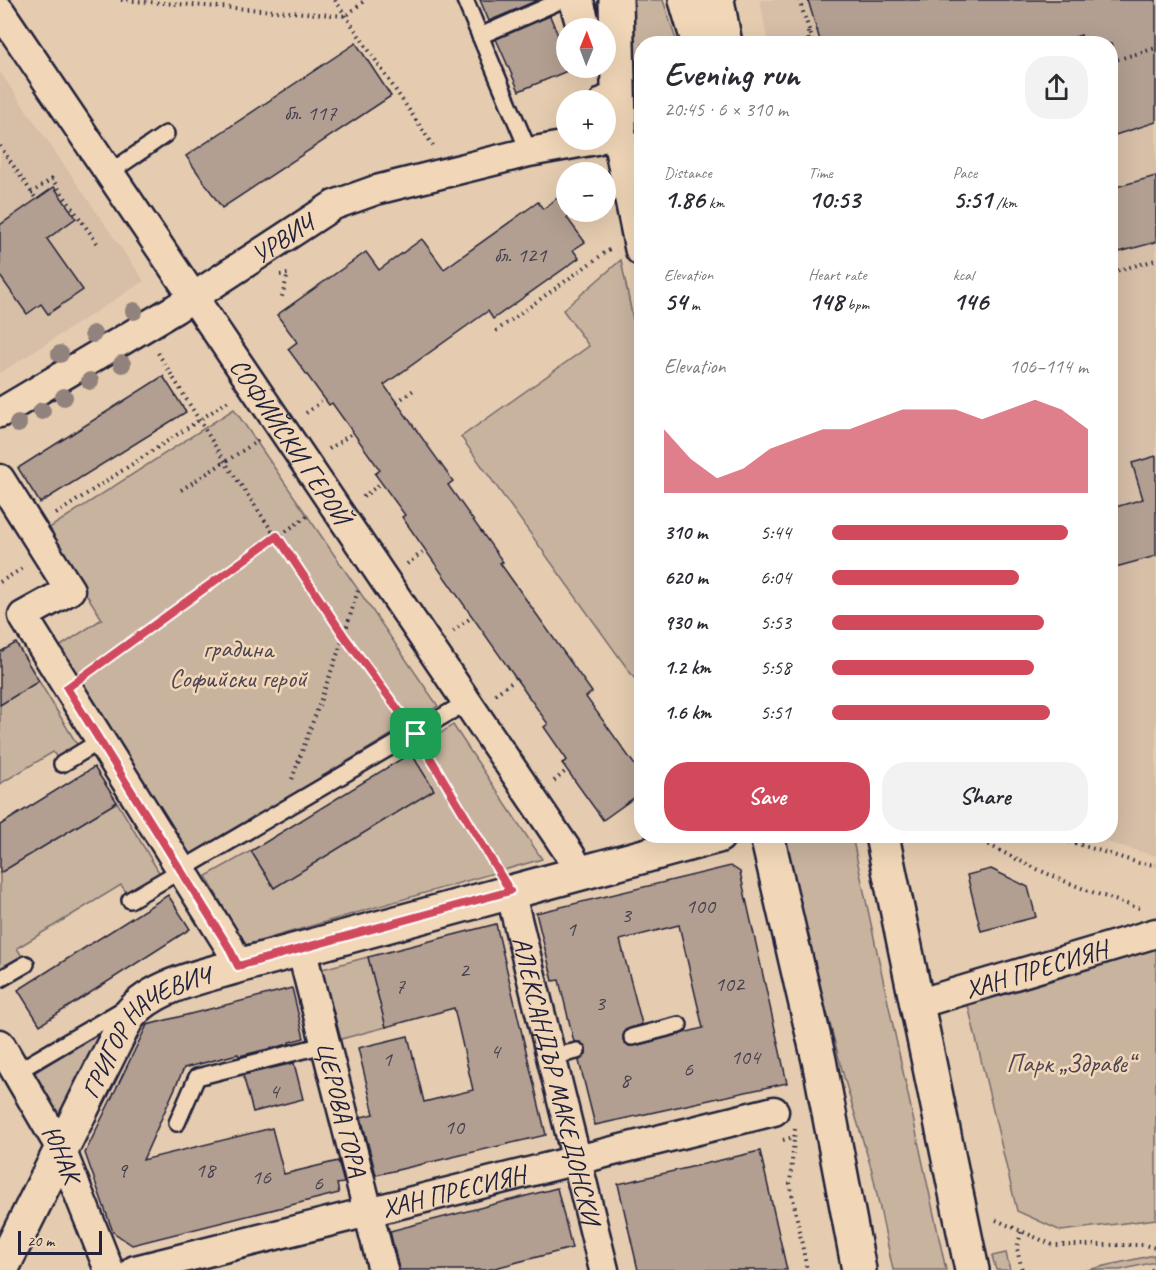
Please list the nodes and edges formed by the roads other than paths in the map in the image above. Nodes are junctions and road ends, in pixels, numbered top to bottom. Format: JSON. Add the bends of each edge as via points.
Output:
{"nodes":[{"id":1,"x":465,"y":0,"type":"edge"},
{"id":2,"x":562,"y":0,"type":"edge"},
{"id":3,"x":576,"y":0,"type":"edge"},
{"id":4,"x":616,"y":0,"type":"edge"},
{"id":5,"x":686,"y":0,"type":"edge"},
{"id":6,"x":717,"y":0,"type":"edge"},
{"id":7,"x":0,"y":11,"type":"edge"},
{"id":8,"x":581,"y":18,"type":"edge"},
{"id":9,"x":480,"y":36,"type":"junction"},
{"id":10,"x":697,"y":36,"type":"edge"},
{"id":11,"x":723,"y":36,"type":"edge"},
{"id":12,"x":610,"y":90,"type":"edge"},
{"id":13,"x":166,"y":134,"type":"dead end"},
{"id":14,"x":556,"y":147,"type":"edge"},
{"id":15,"x":609,"y":150,"type":"edge"},
{"id":16,"x":529,"y":152,"type":"junction"},
{"id":17,"x":109,"y":173,"type":"junction"},
{"id":18,"x":628,"y":248,"type":"edge"},
{"id":19,"x":193,"y":297,"type":"junction"},
{"id":20,"x":0,"y":413,"type":"edge"},
{"id":21,"x":0,"y":479,"type":"edge"},
{"id":22,"x":479,"y":700,"type":"junction"},
{"id":23,"x":100,"y":741,"type":"junction"},
{"id":24,"x":62,"y":764,"type":"dead end"},
{"id":25,"x":673,"y":843,"type":"edge"},
{"id":26,"x":769,"y":843,"type":"edge"},
{"id":27,"x":883,"y":843,"type":"edge"},
{"id":28,"x":181,"y":871,"type":"junction"},
{"id":29,"x":580,"y":873,"type":"junction"},
{"id":30,"x":510,"y":891,"type":"junction"},
{"id":31,"x":130,"y":900,"type":"dead end"},
{"id":32,"x":1152,"y":922,"type":"edge"},
{"id":33,"x":301,"y":948,"type":"junction"},
{"id":34,"x":26,"y":964,"type":"dead end"},
{"id":35,"x":238,"y":966,"type":"junction"},
{"id":36,"x":0,"y":979,"type":"edge"},
{"id":37,"x":144,"y":999,"type":"junction"},
{"id":38,"x":917,"y":1004,"type":"junction"},
{"id":39,"x":679,"y":1025,"type":"dead end"},
{"id":40,"x":632,"y":1037,"type":"dead end"},
{"id":41,"x":0,"y":1044,"type":"edge"},
{"id":42,"x":324,"y":1045,"type":"junction"},
{"id":43,"x":16,"y":1072,"type":"junction"},
{"id":44,"x":784,"y":1120,"type":"road end"},
{"id":45,"x":177,"y":1123,"type":"dead end"},
{"id":46,"x":61,"y":1149,"type":"junction"},
{"id":47,"x":576,"y":1159,"type":"junction"},
{"id":48,"x":367,"y":1211,"type":"junction"},
{"id":49,"x":1,"y":1270,"type":"edge"},
{"id":50,"x":109,"y":1270,"type":"edge"},
{"id":51,"x":135,"y":1270,"type":"edge"},
{"id":52,"x":383,"y":1270,"type":"edge"},
{"id":53,"x":604,"y":1270,"type":"edge"},
{"id":54,"x":860,"y":1270,"type":"edge"},
{"id":55,"x":972,"y":1270,"type":"edge"}],
"edges":[{"from":1,"to":9,"type":"lane"},
{"from":2,"to":9,"type":"lane"},
{"from":3,"to":8,"type":"main road"},
{"from":4,"to":12,"type":"main road"},
{"from":5,"to":10,"type":"main road"},
{"from":6,"to":11,"type":"main road"},
{"from":7,"to":17,"type":"street","name":"СОФИЙСКИ ГЕРОЙ"},
{"from":9,"to":16,"type":"lane"},
{"from":13,"to":17,"type":"lane"},
{"from":14,"to":16,"type":"street","name":"УРВИЧ"},
{"from":15,"to":18,"type":"main road"},
{"from":16,"to":19,"type":"street","name":"УРВИЧ","via":[[376,190],[334,205]]},
{"from":17,"to":19,"type":"street","name":"СОФИЙСКИ ГЕРОЙ"},
{"from":19,"to":20,"type":"street","name":"УРВИЧ"},
{"from":19,"to":22,"type":"street","name":"СОФИЙСКИ ГЕРОЙ"},
{"from":21,"to":23,"type":"street","via":[[70,590],[22,616]]},
{"from":22,"to":28,"type":"lane"},
{"from":22,"to":29,"type":"street","name":"СОФИЙСКИ ГЕРОЙ"},
{"from":23,"to":24,"type":"lane"},
{"from":23,"to":28,"type":"street"},
{"from":25,"to":29,"type":"main road","name":"ГРИГОР НАЧЕВИЧ"},
{"from":26,"to":54,"type":"main road","via":[[821,1071]]},
{"from":27,"to":38,"type":"main road"},
{"from":28,"to":31,"type":"lane"},
{"from":28,"to":35,"type":"street"},
{"from":29,"to":30,"type":"main road","name":"ГРИГОР НАЧЕВИЧ"},
{"from":30,"to":33,"type":"main road","name":"ГРИГОР НАЧЕВИЧ"},
{"from":30,"to":47,"type":"street","name":"АЛЕКСАНДЪР МАКЕДОНСКИ","via":[[564,1054]]},
{"from":32,"to":38,"type":"street","name":"ХАН ПРЕСИЯН"},
{"from":33,"to":35,"type":"main road","name":"ГРИГОР НАЧЕВИЧ"},
{"from":33,"to":42,"type":"street","name":"ЦЕРОВА ГОРА"},
{"from":34,"to":36,"type":"lane"},
{"from":35,"to":37,"type":"main road","name":"ГРИГОР НАЧЕВИЧ"},
{"from":37,"to":43,"type":"lane"},
{"from":37,"to":46,"type":"main road","name":"ГРИГОР НАЧЕВИЧ","via":[[126,1020]]},
{"from":38,"to":55,"type":"main road"},
{"from":39,"to":40,"type":"lane"},
{"from":41,"to":43,"type":"street","name":"ЮНАК"},
{"from":42,"to":45,"type":"lane","via":[[197,1077]]},
{"from":42,"to":48,"type":"street","name":"ЦЕРОВА ГОРА"},
{"from":43,"to":46,"type":"street","name":"ЮНАК"},
{"from":44,"to":47,"type":"street","name":"ХАН ПРЕСИЯН"},
{"from":46,"to":49,"type":"main road","name":"ГРИГОР НАЧЕВИЧ"},
{"from":46,"to":50,"type":"street","name":"ЮНАК"},
{"from":47,"to":48,"type":"street","name":"ХАН ПРЕСИЯН"},
{"from":47,"to":53,"type":"street","name":"АЛЕКСАНДЪР МАКЕДОНСКИ"},
{"from":48,"to":51,"type":"street","name":"ХАН ПРЕСИЯН"},
{"from":48,"to":52,"type":"street","name":"ЦЕРОВА ГОРА"}]}
